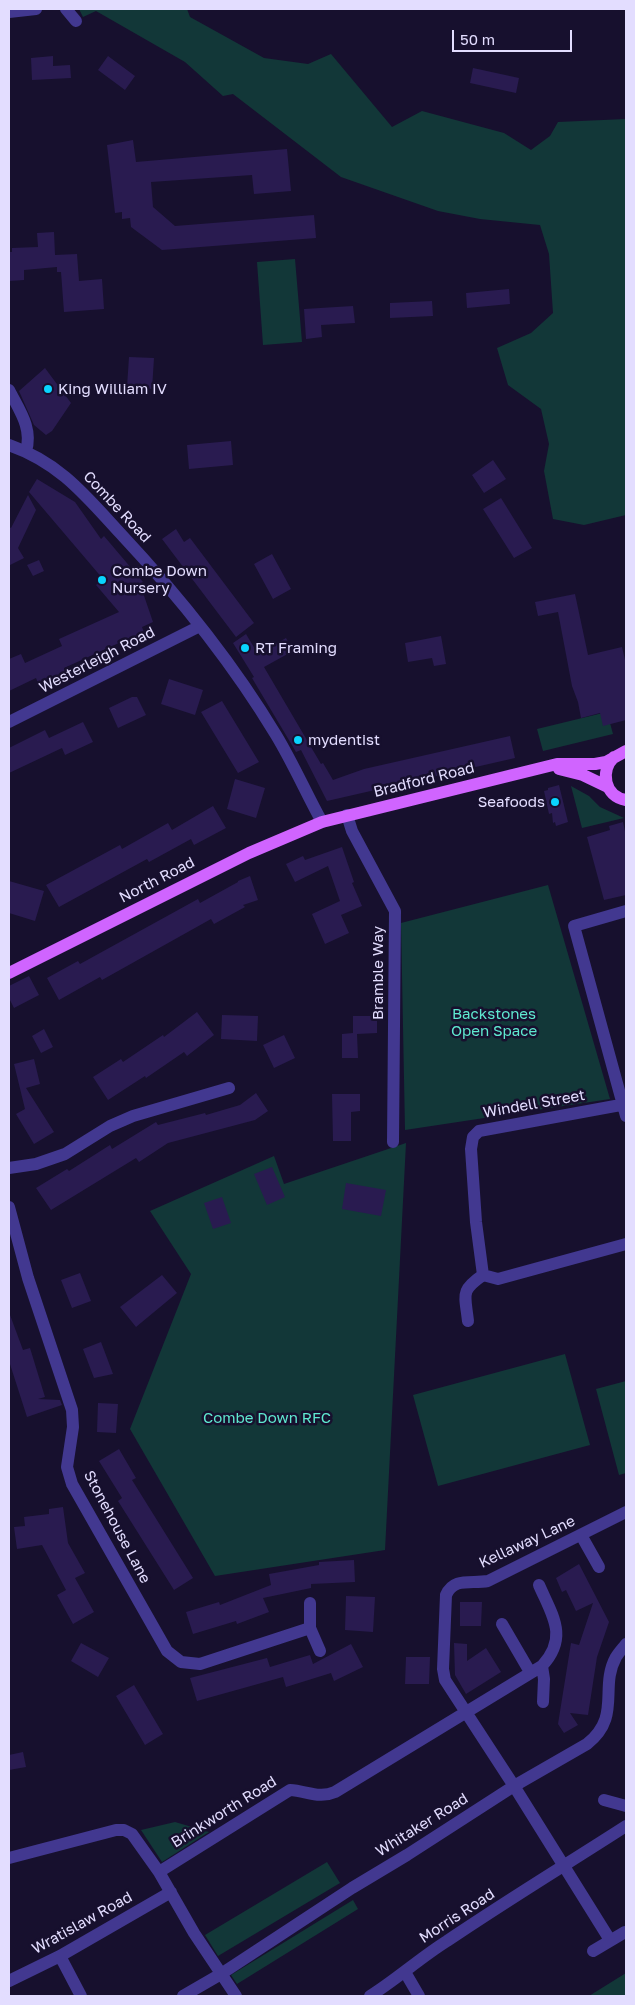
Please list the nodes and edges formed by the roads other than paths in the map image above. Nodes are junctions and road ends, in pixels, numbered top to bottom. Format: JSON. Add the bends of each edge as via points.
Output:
{"nodes":[{"id":1,"x":36,"y":9,"type":"edge"},
{"id":2,"x":66,"y":9,"type":"edge"},
{"id":3,"x":9,"y":12,"type":"edge"},
{"id":4,"x":76,"y":21,"type":"dead end"},
{"id":5,"x":9,"y":390,"type":"edge"},
{"id":6,"x":9,"y":445,"type":"edge"},
{"id":7,"x":26,"y":451,"type":"junction"},
{"id":8,"x":200,"y":626,"type":"junction"},
{"id":9,"x":9,"y":722,"type":"edge"},
{"id":10,"x":621,"y":753,"type":"edge"},
{"id":11,"x":534,"y":770,"type":"junction"},
{"id":12,"x":608,"y":787,"type":"junction"},
{"id":13,"x":625,"y":801,"type":"edge"},
{"id":14,"x":347,"y":815,"type":"junction"},
{"id":15,"x":322,"y":822,"type":"junction"},
{"id":16,"x":626,"y":911,"type":"edge"},
{"id":17,"x":9,"y":972,"type":"edge"},
{"id":18,"x":230,"y":1088,"type":"dead end"},
{"id":19,"x":625,"y":1108,"type":"edge"},
{"id":20,"x":393,"y":1142,"type":"dead end"},
{"id":21,"x":9,"y":1168,"type":"edge"},
{"id":22,"x":9,"y":1207,"type":"edge"},
{"id":23,"x":626,"y":1244,"type":"edge"},
{"id":24,"x":483,"y":1275,"type":"junction"},
{"id":25,"x":468,"y":1321,"type":"dead end"},
{"id":26,"x":626,"y":1512,"type":"edge"},
{"id":27,"x":581,"y":1535,"type":"junction"},
{"id":28,"x":599,"y":1567,"type":"dead end"},
{"id":29,"x":539,"y":1585,"type":"dead end"},
{"id":30,"x":310,"y":1603,"type":"dead end"},
{"id":31,"x":502,"y":1624,"type":"dead end"},
{"id":32,"x":310,"y":1628,"type":"junction"},
{"id":33,"x":626,"y":1644,"type":"edge"},
{"id":34,"x":320,"y":1650,"type":"dead end"},
{"id":35,"x":542,"y":1666,"type":"junction"},
{"id":36,"x":530,"y":1672,"type":"junction"},
{"id":37,"x":543,"y":1702,"type":"dead end"},
{"id":38,"x":465,"y":1712,"type":"junction"},
{"id":39,"x":514,"y":1786,"type":"junction"},
{"id":40,"x":604,"y":1800,"type":"dead end"},
{"id":41,"x":626,"y":1806,"type":"edge"},
{"id":42,"x":626,"y":1826,"type":"edge"},
{"id":43,"x":9,"y":1858,"type":"edge"},
{"id":44,"x":565,"y":1866,"type":"junction"},
{"id":45,"x":159,"y":1872,"type":"junction"},
{"id":46,"x":171,"y":1892,"type":"junction"},
{"id":47,"x":624,"y":1932,"type":"dead end"},
{"id":48,"x":610,"y":1940,"type":"junction"},
{"id":49,"x":593,"y":1950,"type":"dead end"},
{"id":50,"x":60,"y":1956,"type":"junction"},
{"id":51,"x":405,"y":1972,"type":"junction"},
{"id":52,"x":221,"y":1974,"type":"junction"},
{"id":53,"x":9,"y":1981,"type":"edge"},
{"id":54,"x":81,"y":1996,"type":"edge"},
{"id":55,"x":183,"y":1996,"type":"edge"},
{"id":56,"x":236,"y":1996,"type":"edge"},
{"id":57,"x":370,"y":1996,"type":"edge"},
{"id":58,"x":419,"y":1996,"type":"edge"}],
"edges":[{"from":1,"to":3,"type":"street"},
{"from":2,"to":4,"type":"street"},
{"from":5,"to":7,"type":"street","via":[[27,425],[29,441]]},
{"from":6,"to":7,"type":"street","name":"Combe Road"},
{"from":7,"to":8,"type":"street","name":"Combe Road","via":[[54,466],[80,489]]},
{"from":8,"to":9,"type":"street","name":"Westerleigh Road"},
{"from":8,"to":15,"type":"street","name":"Combe Road","via":[[275,733]]},
{"from":10,"to":11,"type":"main road","name":"Bradford Road","via":[[606,762],[564,763]]},
{"from":10,"to":12,"type":"main road","name":"Bradford Road","via":[[609,762],[605,772]]},
{"from":11,"to":12,"type":"main road","name":"Bradford Road","via":[[565,770]]},
{"from":11,"to":14,"type":"main road","name":"Bradford Road"},
{"from":12,"to":13,"type":"main road","name":"Bradford Road"},
{"from":14,"to":15,"type":"main road","name":"Bradford Road"},
{"from":14,"to":20,"type":"street","name":"Bramble Way","via":[[352,831],[395,911]]},
{"from":15,"to":17,"type":"main road","name":"North Road","via":[[249,852]]},
{"from":16,"to":19,"type":"street","name":"Windell Street","via":[[574,926]]},
{"from":18,"to":21,"type":"street","via":[[133,1116],[65,1154],[36,1164]]},
{"from":19,"to":24,"type":"street","name":"Windell Street","via":[[479,1130],[473,1137],[476,1222]]},
{"from":22,"to":32,"type":"street","name":"Stonehouse Lane","via":[[28,1278],[72,1410],[68,1468],[72,1484],[167,1651],[181,1662],[200,1664]]},
{"from":23,"to":24,"type":"street","via":[[498,1279]]},
{"from":24,"to":25,"type":"street","via":[[469,1285],[465,1294]]},
{"from":26,"to":27,"type":"street","name":"Kellaway Lane"},
{"from":27,"to":28,"type":"street"},
{"from":27,"to":38,"type":"street","name":"Kellaway Lane","via":[[488,1581],[450,1586],[446,1595],[443,1669],[445,1680]]},
{"from":29,"to":35,"type":"street","via":[[558,1634],[550,1657]]},
{"from":30,"to":32,"type":"street"},
{"from":31,"to":36,"type":"street"},
{"from":32,"to":34,"type":"street"},
{"from":33,"to":39,"type":"street","name":"Whitaker Road","via":[[616,1657],[611,1672],[607,1718],[596,1737]]},
{"from":35,"to":36,"type":"street","name":"Brinkworth Road"},
{"from":35,"to":37,"type":"street"},
{"from":36,"to":38,"type":"street","name":"Brinkworth Road"},
{"from":38,"to":39,"type":"street","name":"Kellaway Lane"},
{"from":38,"to":45,"type":"street","name":"Brinkworth Road","via":[[335,1792],[317,1796],[290,1790]]},
{"from":39,"to":44,"type":"street","name":"Kellaway Lane"},
{"from":39,"to":52,"type":"street","name":"Whitaker Road"},
{"from":40,"to":41,"type":"street"},
{"from":42,"to":44,"type":"street","name":"Morris Road"},
{"from":43,"to":45,"type":"street","via":[[124,1830],[132,1834]]},
{"from":44,"to":48,"type":"street","name":"Kellaway Lane"},
{"from":44,"to":51,"type":"street","name":"Morris Road","via":[[448,1940]]},
{"from":45,"to":46,"type":"street"},
{"from":46,"to":50,"type":"street","name":"Wratislaw Road"},
{"from":46,"to":52,"type":"street"},
{"from":47,"to":48,"type":"street"},
{"from":48,"to":49,"type":"street"},
{"from":50,"to":53,"type":"street","name":"Wratislaw Road"},
{"from":50,"to":54,"type":"street"},
{"from":51,"to":57,"type":"street","name":"Morris Road"},
{"from":51,"to":58,"type":"street"},
{"from":52,"to":55,"type":"street","name":"Whitaker Road"},
{"from":52,"to":56,"type":"street"}]}
